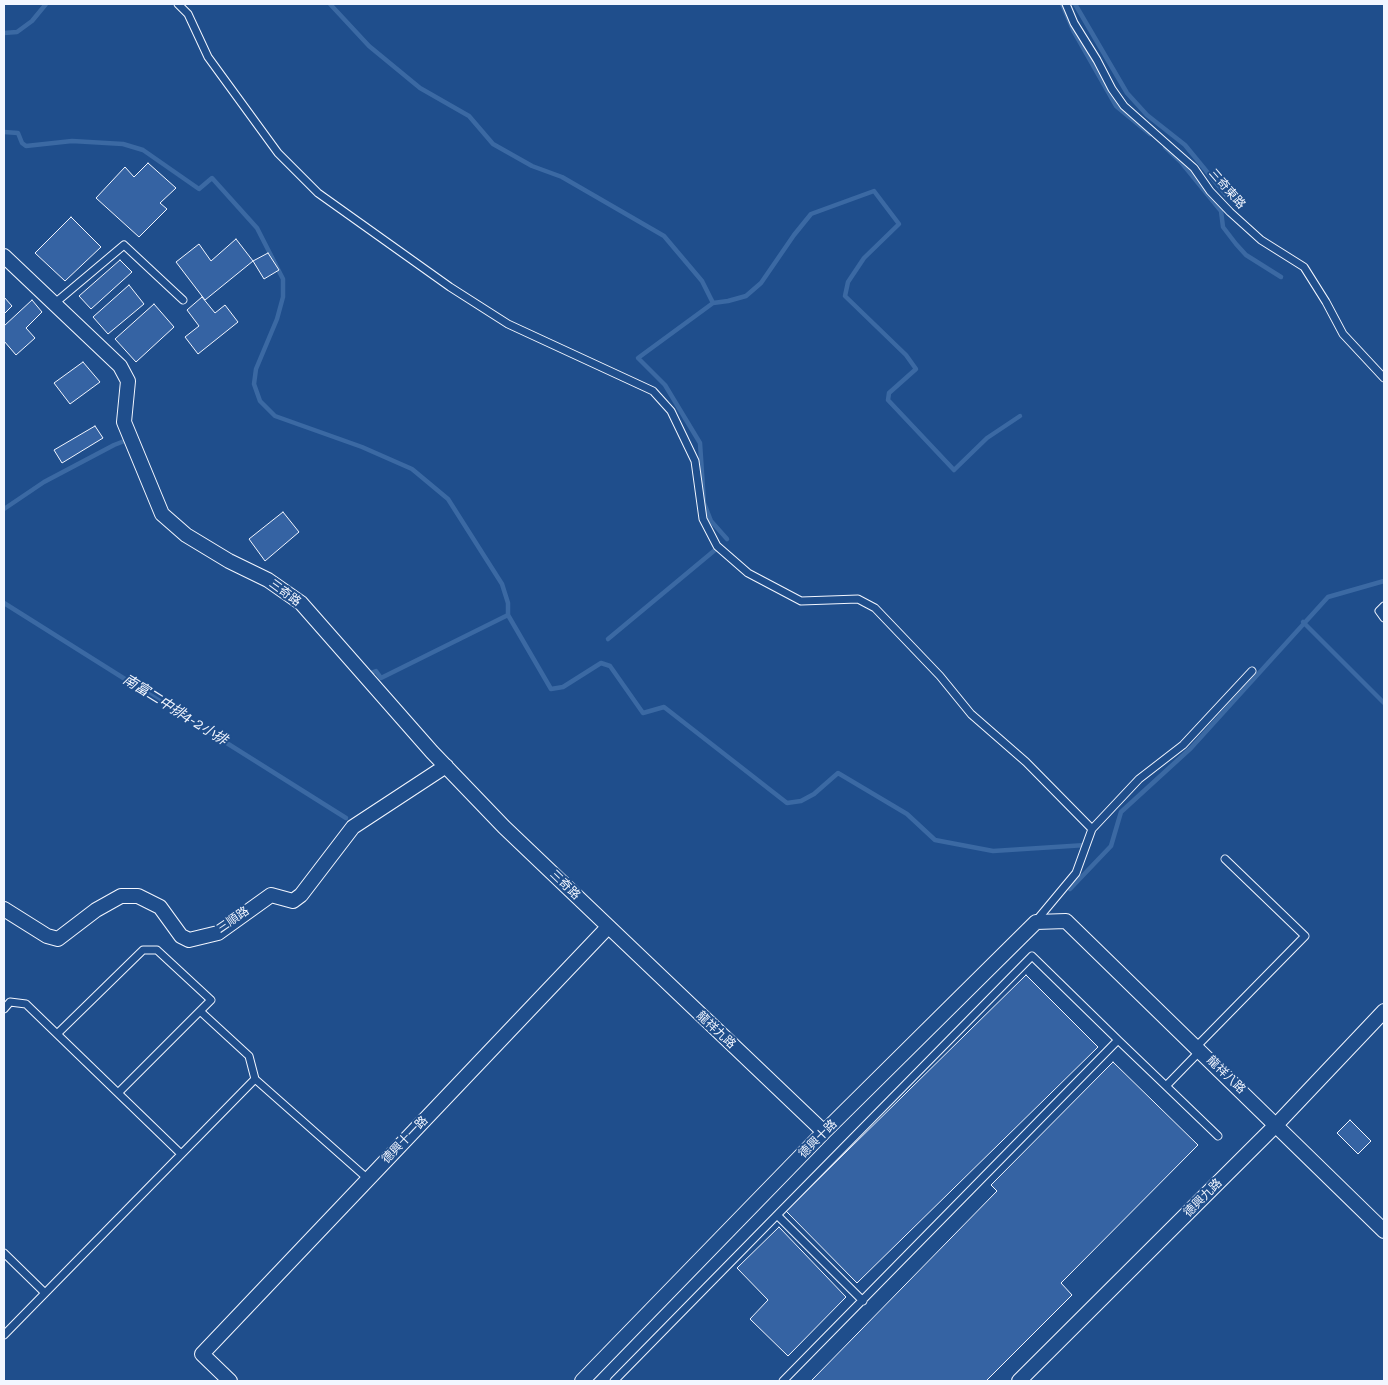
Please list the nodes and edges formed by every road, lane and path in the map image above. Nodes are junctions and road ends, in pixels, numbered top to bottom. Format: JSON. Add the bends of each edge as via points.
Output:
{"nodes":[{"id":1,"x":178,"y":4,"type":"edge"},
{"id":2,"x":1066,"y":4,"type":"edge"},
{"id":3,"x":4,"y":256,"type":"edge"},
{"id":4,"x":183,"y":300,"type":"dead end"},
{"id":5,"x":55,"y":303,"type":"junction"},
{"id":6,"x":1384,"y":378,"type":"edge"},
{"id":7,"x":1384,"y":606,"type":"edge"},
{"id":8,"x":1384,"y":618,"type":"edge"},
{"id":9,"x":1252,"y":671,"type":"dead end"},
{"id":10,"x":446,"y":766,"type":"junction"},
{"id":11,"x":1092,"y":829,"type":"junction"},
{"id":12,"x":1225,"y":859,"type":"dead end"},
{"id":13,"x":4,"y":909,"type":"edge"},
{"id":14,"x":1036,"y":922,"type":"junction"},
{"id":15,"x":608,"y":927,"type":"junction"},
{"id":16,"x":4,"y":1009,"type":"edge"},
{"id":17,"x":1384,"y":1011,"type":"edge"},
{"id":18,"x":200,"y":1012,"type":"junction"},
{"id":19,"x":57,"y":1034,"type":"junction"},
{"id":20,"x":1118,"y":1040,"type":"junction"},
{"id":21,"x":1198,"y":1049,"type":"junction"},
{"id":22,"x":255,"y":1079,"type":"junction"},
{"id":23,"x":1166,"y":1086,"type":"junction"},
{"id":24,"x":118,"y":1093,"type":"junction"},
{"id":25,"x":1276,"y":1124,"type":"junction"},
{"id":26,"x":824,"y":1132,"type":"junction"},
{"id":27,"x":1218,"y":1136,"type":"dead end"},
{"id":28,"x":181,"y":1154,"type":"junction"},
{"id":29,"x":368,"y":1180,"type":"junction"},
{"id":30,"x":777,"y":1215,"type":"junction"},
{"id":31,"x":1384,"y":1231,"type":"edge"},
{"id":32,"x":4,"y":1253,"type":"edge"},
{"id":33,"x":45,"y":1293,"type":"junction"},
{"id":34,"x":863,"y":1301,"type":"junction"},
{"id":35,"x":4,"y":1335,"type":"edge"},
{"id":36,"x":618,"y":1380,"type":"edge"},
{"id":37,"x":230,"y":1381,"type":"edge"},
{"id":38,"x":582,"y":1381,"type":"edge"},
{"id":39,"x":783,"y":1381,"type":"edge"},
{"id":40,"x":1019,"y":1381,"type":"edge"}],
"edges":[{"from":1,"to":11,"type":"lane","via":[[188,14],[208,57],[278,153],[318,193],[508,324],[653,391],[671,411],[695,461],[704,519],[717,546],[748,573],[801,601],[858,600],[875,608],[940,676],[971,714],[1026,762]]},
{"from":2,"to":6,"type":"lane","name":"三奇東路","via":[[1112,90],[1124,106],[1194,168],[1210,191],[1261,240],[1304,267],[1344,334]]},
{"from":3,"to":5,"type":"street","name":"三奇路"},
{"from":4,"to":5,"type":"lane","via":[[124,245]]},
{"from":5,"to":10,"type":"street","name":"三奇路","via":[[120,366],[128,381],[124,422],[162,514],[186,535],[268,580],[300,603]]},
{"from":7,"to":8,"type":"lane","via":[[1379,611]]},
{"from":9,"to":11,"type":"lane","via":[[1183,745],[1139,779]]},
{"from":10,"to":13,"type":"street","name":"三順路","via":[[352,826],[301,895],[293,901],[271,895],[218,933],[189,940],[180,936],[160,907],[138,896],[121,896],[96,910],[58,939],[47,936]]},
{"from":10,"to":15,"type":"street","name":"三奇路"},
{"from":11,"to":14,"type":"lane","via":[[1076,873]]},
{"from":12,"to":21,"type":"lane","via":[[1305,936]]},
{"from":14,"to":21,"type":"street","name":"龍祥八路","via":[[1066,921]]},
{"from":14,"to":26,"type":"street","name":"德興十路"},
{"from":15,"to":26,"type":"street","name":"龍祥九路"},
{"from":15,"to":29,"type":"street","name":"德興十一路"},
{"from":16,"to":19,"type":"lane","via":[[10,1002],[26,1004]]},
{"from":17,"to":25,"type":"street","name":"德興九路"},
{"from":18,"to":19,"type":"lane","via":[[211,1000],[157,950],[143,950]]},
{"from":18,"to":22,"type":"lane","via":[[249,1056]]},
{"from":18,"to":24,"type":"lane"},
{"from":19,"to":24,"type":"lane"},
{"from":20,"to":23,"type":"lane"},
{"from":20,"to":30,"type":"lane","via":[[1032,956]]},
{"from":20,"to":34,"type":"lane"},
{"from":21,"to":23,"type":"lane"},
{"from":21,"to":25,"type":"street","name":"龍祥八路"},
{"from":22,"to":28,"type":"lane"},
{"from":22,"to":29,"type":"lane"},
{"from":23,"to":27,"type":"lane"},
{"from":24,"to":28,"type":"lane"},
{"from":25,"to":31,"type":"street","name":"龍祥八路"},
{"from":25,"to":40,"type":"street","name":"德興九路"},
{"from":26,"to":38,"type":"street","name":"德興十路"},
{"from":28,"to":33,"type":"lane"},
{"from":29,"to":37,"type":"street","name":"德興十一路","via":[[202,1354]]},
{"from":30,"to":34,"type":"lane"},
{"from":30,"to":36,"type":"lane"},
{"from":32,"to":33,"type":"lane"},
{"from":33,"to":35,"type":"lane"},
{"from":34,"to":39,"type":"lane"}]}
